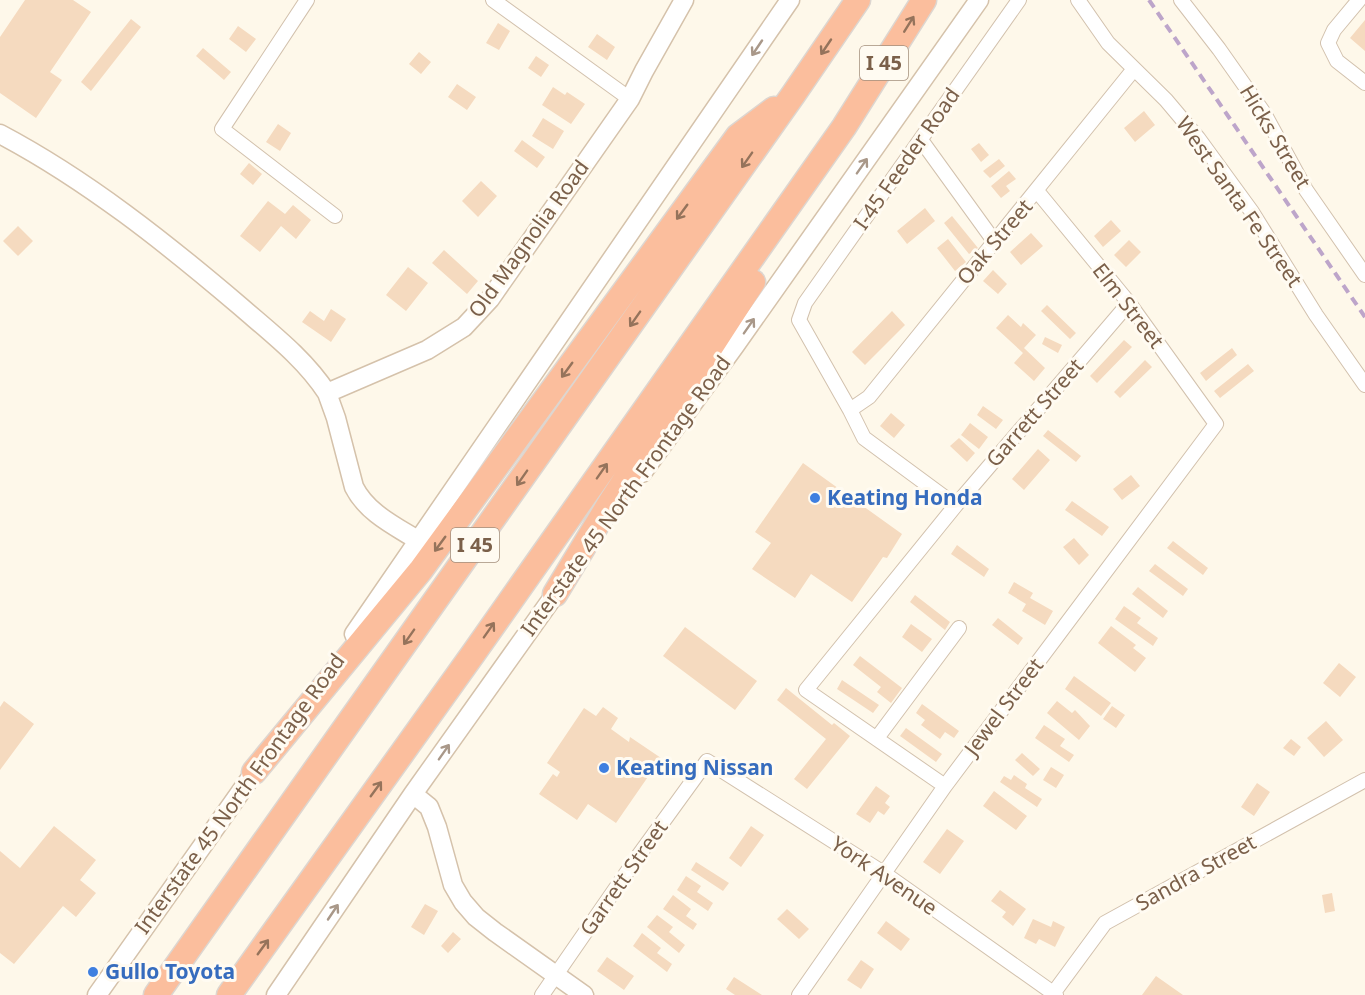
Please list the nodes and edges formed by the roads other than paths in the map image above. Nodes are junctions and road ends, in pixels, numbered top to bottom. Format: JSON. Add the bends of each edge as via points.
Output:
{"nodes":[{"id":1,"x":308,"y":0,"type":"edge"},
{"id":2,"x":493,"y":0,"type":"edge"},
{"id":3,"x":684,"y":0,"type":"edge"},
{"id":4,"x":789,"y":0,"type":"edge"},
{"id":5,"x":858,"y":0,"type":"edge"},
{"id":6,"x":924,"y":0,"type":"edge"},
{"id":7,"x":979,"y":0,"type":"edge"},
{"id":8,"x":1019,"y":0,"type":"edge"},
{"id":9,"x":1078,"y":0,"type":"edge"},
{"id":10,"x":1181,"y":0,"type":"edge"},
{"id":11,"x":1359,"y":0,"type":"edge"},
{"id":12,"x":1134,"y":69,"type":"junction"},
{"id":13,"x":1365,"y":83,"type":"edge"},
{"id":14,"x":793,"y":95,"type":"junction"},
{"id":15,"x":630,"y":99,"type":"junction"},
{"id":16,"x":844,"y":127,"type":"junction"},
{"id":17,"x":0,"y":134,"type":"edge"},
{"id":18,"x":921,"y":140,"type":"junction"},
{"id":19,"x":1037,"y":191,"type":"junction"},
{"id":20,"x":336,"y":216,"type":"dead end"},
{"id":21,"x":994,"y":241,"type":"junction"},
{"id":22,"x":1365,"y":275,"type":"edge"},
{"id":23,"x":1129,"y":303,"type":"junction"},
{"id":24,"x":1365,"y":385,"type":"edge"},
{"id":25,"x":327,"y":393,"type":"junction"},
{"id":26,"x":850,"y":410,"type":"junction"},
{"id":27,"x":1216,"y":424,"type":"joint"},
{"id":28,"x":944,"y":497,"type":"dead end"},
{"id":29,"x":419,"y":541,"type":"junction"},
{"id":30,"x":555,"y":594,"type":"junction"},
{"id":31,"x":959,"y":628,"type":"dead end"},
{"id":32,"x":877,"y":738,"type":"junction"},
{"id":33,"x":708,"y":761,"type":"joint"},
{"id":34,"x":254,"y":772,"type":"junction"},
{"id":35,"x":1365,"y":780,"type":"edge"},
{"id":36,"x":945,"y":786,"type":"junction"},
{"id":37,"x":413,"y":794,"type":"junction"},
{"id":38,"x":885,"y":874,"type":"junction"},
{"id":39,"x":555,"y":975,"type":"junction"},
{"id":40,"x":1054,"y":994,"type":"edge"},
{"id":41,"x":97,"y":995,"type":"edge"},
{"id":42,"x":156,"y":995,"type":"edge"},
{"id":43,"x":229,"y":995,"type":"edge"},
{"id":44,"x":276,"y":995,"type":"edge"},
{"id":45,"x":542,"y":995,"type":"edge"},
{"id":46,"x":584,"y":995,"type":"edge"},
{"id":47,"x":799,"y":995,"type":"edge"}],
"edges":[{"from":1,"to":20,"type":"street","via":[[222,129]]},
{"from":2,"to":15,"type":"street"},
{"from":3,"to":15,"type":"main road","name":"Old Magnolia Road"},
{"from":4,"to":29,"type":"main road","name":"Interstate 45 North Frontage Road","one_way":true},
{"from":5,"to":14,"type":"highway","number":"I 45","one_way":true},
{"from":16,"to":6,"type":"highway","number":"I 45","one_way":true},
{"from":30,"to":7,"type":"main road","name":"Interstate 45 North Frontage Road","one_way":true},
{"from":8,"to":18,"type":"street","name":"I-45 Feeder Road"},
{"from":9,"to":12,"type":"street","name":"West Santa Fe Street","via":[[1108,43]]},
{"from":10,"to":22,"type":"street","name":"Hicks Street","via":[[1264,113],[1306,190]]},
{"from":11,"to":13,"type":"street","via":[[1328,43],[1337,61]]},
{"from":12,"to":19,"type":"street","name":"Oak Street"},
{"from":12,"to":24,"type":"street","name":"West Santa Fe Street","via":[[1198,138],[1252,212]]},
{"from":14,"to":34,"type":"highway","one_way":true,"via":[[738,136],[420,571]]},
{"from":14,"to":42,"type":"highway","number":"I 45","one_way":true},
{"from":15,"to":25,"type":"main road","name":"Old Magnolia Road","via":[[490,299],[464,327],[427,350]]},
{"from":16,"to":30,"type":"highway","via":[[756,278]]},
{"from":43,"to":16,"type":"highway","number":"I 45","one_way":true},
{"from":17,"to":25,"type":"main road","via":[[114,206],[186,260],[291,350]]},
{"from":18,"to":21,"type":"street"},
{"from":18,"to":26,"type":"street","name":"I-45 Feeder Road","via":[[805,303],[799,320]]},
{"from":19,"to":21,"type":"street","name":"Oak Street"},
{"from":19,"to":23,"type":"street","name":"Elm Street"},
{"from":21,"to":26,"type":"street","name":"Oak Street","via":[[869,398]]},
{"from":23,"to":27,"type":"street","name":"Elm Street"},
{"from":23,"to":32,"type":"street","name":"Garrett Street","via":[[956,505],[806,690]]},
{"from":25,"to":29,"type":"main road","via":[[359,496],[368,508]]},
{"from":26,"to":28,"type":"street","via":[[864,438]]},
{"from":27,"to":36,"type":"street","name":"Jewel Street"},
{"from":29,"to":34,"type":"main road","name":"Interstate 45 North Frontage Road"},
{"from":37,"to":30,"type":"main road","name":"Interstate 45 North Frontage Road","one_way":true},
{"from":31,"to":32,"type":"street"},
{"from":32,"to":36,"type":"street"},
{"from":33,"to":38,"type":"street","name":"York Avenue"},
{"from":33,"to":39,"type":"street","name":"Garrett Street"},
{"from":34,"to":41,"type":"main road","name":"Interstate 45 North Frontage Road"},
{"from":35,"to":40,"type":"street","name":"Sandra Street","via":[[1105,923]]},
{"from":36,"to":38,"type":"street","name":"Jewel Street"},
{"from":37,"to":39,"type":"main road","via":[[429,807],[453,885],[463,902],[476,917]]},
{"from":44,"to":37,"type":"main road","name":"Interstate 45 North Frontage Road","one_way":true},
{"from":38,"to":40,"type":"street","name":"York Avenue"},
{"from":38,"to":47,"type":"street","name":"Jewel Street"},
{"from":39,"to":45,"type":"street","name":"Garrett Street"},
{"from":39,"to":46,"type":"main road"}]}
